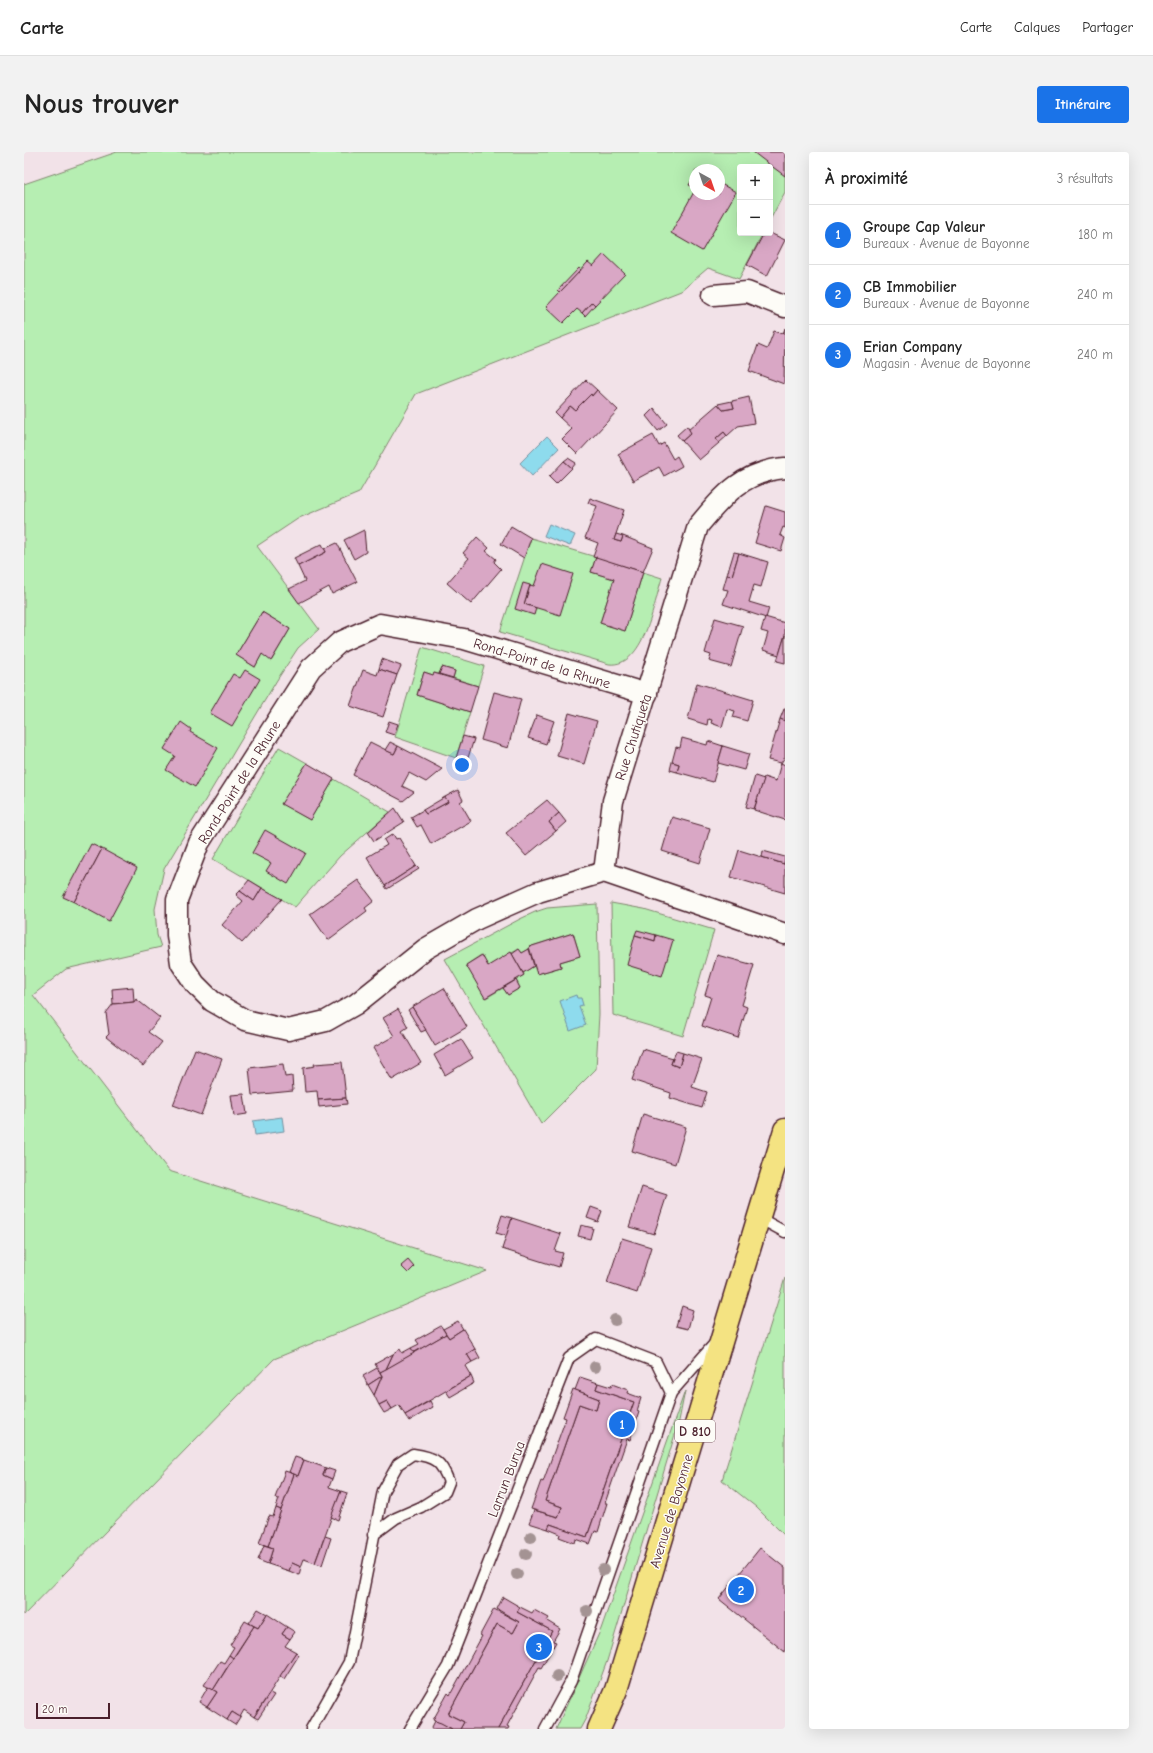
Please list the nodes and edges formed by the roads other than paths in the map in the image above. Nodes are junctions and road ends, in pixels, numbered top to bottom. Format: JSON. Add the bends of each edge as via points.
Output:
{"nodes":[{"id":1,"x":713,"y":295,"type":"dead end"},
{"id":2,"x":785,"y":307,"type":"edge"},
{"id":3,"x":785,"y":468,"type":"edge"},
{"id":4,"x":647,"y":694,"type":"junction"},
{"id":5,"x":604,"y":872,"type":"junction"},
{"id":6,"x":785,"y":934,"type":"edge"},
{"id":7,"x":785,"y":1130,"type":"edge"},
{"id":8,"x":759,"y":1218,"type":"junction"},
{"id":9,"x":785,"y":1232,"type":"edge"},
{"id":10,"x":724,"y":1333,"type":"junction"},
{"id":11,"x":671,"y":1393,"type":"junction"},
{"id":12,"x":373,"y":1535,"type":"junction"},
{"id":13,"x":311,"y":1729,"type":"edge"},
{"id":14,"x":410,"y":1729,"type":"edge"},
{"id":15,"x":545,"y":1729,"type":"edge"},
{"id":16,"x":599,"y":1729,"type":"edge"}],
"edges":[{"from":1,"to":2,"type":"street","via":[[747,292]]},
{"from":3,"to":4,"type":"street","name":"Rue Chutiqueta","via":[[772,469],[744,480],[722,497],[698,526]]},
{"from":4,"to":5,"type":"street","name":"Rue Chutiqueta","via":[[613,801]]},
{"from":4,"to":5,"type":"street","name":"Rond-Point de la Rhune","via":[[464,639],[380,624],[340,642],[312,668],[199,843],[178,900],[177,935],[181,963],[195,984],[212,1001],[245,1020],[288,1030],[326,1021],[356,1004],[425,949],[477,919],[538,892]]},
{"from":5,"to":6,"type":"street"},
{"from":7,"to":8,"type":"main road","name":"Avenue de Bayonne","number":"D 810"},
{"from":8,"to":9,"type":"lane"},
{"from":8,"to":10,"type":"main road","name":"Avenue de Bayonne","number":"D 810"},
{"from":10,"to":11,"type":"lane"},
{"from":10,"to":16,"type":"main road","name":"Avenue de Bayonne","number":"D 810","via":[[613,1700]]},
{"from":11,"to":14,"type":"lane","name":"Larrun Burua","via":[[656,1362],[596,1339],[569,1358],[448,1666]]},
{"from":11,"to":15,"type":"lane","via":[[571,1681]]},
{"from":12,"to":12,"type":"lane","via":[[383,1491],[398,1464],[413,1454],[430,1456],[444,1469],[449,1482],[445,1492],[421,1507],[396,1518]]},
{"from":12,"to":13,"type":"lane","via":[[349,1662]]}]}
